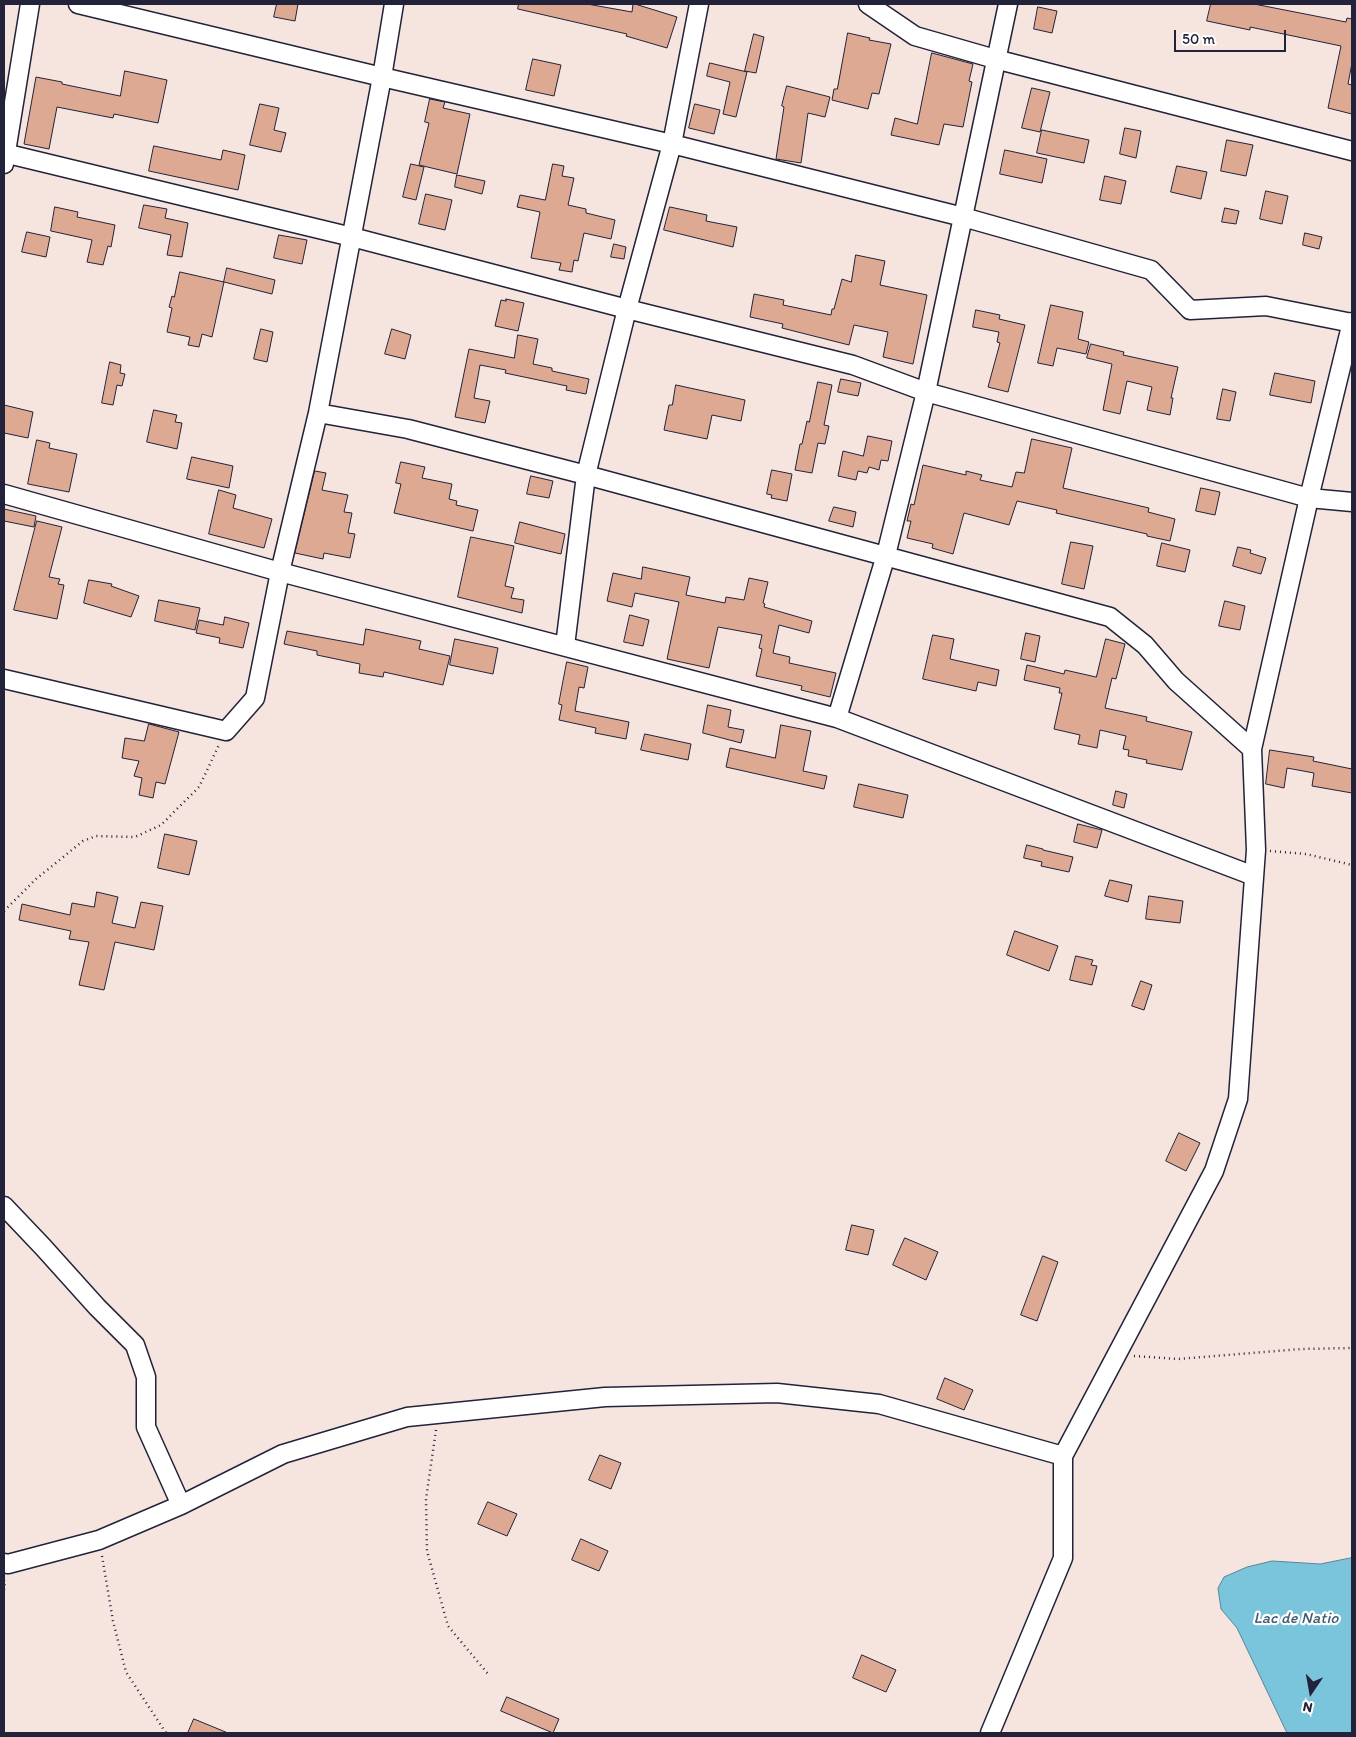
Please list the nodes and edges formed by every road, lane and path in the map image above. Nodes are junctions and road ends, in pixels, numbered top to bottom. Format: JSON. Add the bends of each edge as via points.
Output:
{"nodes":[{"id":1,"x":30,"y":4,"type":"edge"},
{"id":2,"x":78,"y":4,"type":"edge"},
{"id":3,"x":394,"y":4,"type":"edge"},
{"id":4,"x":699,"y":4,"type":"edge"},
{"id":5,"x":868,"y":4,"type":"edge"},
{"id":6,"x":1008,"y":4,"type":"edge"},
{"id":7,"x":995,"y":59,"type":"junction"},
{"id":8,"x":382,"y":77,"type":"junction"},
{"id":9,"x":672,"y":144,"type":"junction"},
{"id":10,"x":1352,"y":151,"type":"edge"},
{"id":11,"x":4,"y":157,"type":"edge"},
{"id":12,"x":963,"y":217,"type":"junction"},
{"id":13,"x":352,"y":237,"type":"junction"},
{"id":14,"x":627,"y":309,"type":"junction"},
{"id":15,"x":1352,"y":323,"type":"edge"},
{"id":16,"x":926,"y":392,"type":"junction"},
{"id":17,"x":318,"y":413,"type":"junction"},
{"id":18,"x":586,"y":475,"type":"junction"},
{"id":19,"x":4,"y":494,"type":"edge"},
{"id":20,"x":1310,"y":498,"type":"junction"},
{"id":21,"x":1352,"y":502,"type":"edge"},
{"id":22,"x":886,"y":555,"type":"junction"},
{"id":23,"x":280,"y":572,"type":"junction"},
{"id":24,"x":565,"y":646,"type":"junction"},
{"id":25,"x":4,"y":679,"type":"edge"},
{"id":26,"x":837,"y":718,"type":"junction"},
{"id":27,"x":226,"y":732,"type":"junction"},
{"id":28,"x":1252,"y":749,"type":"junction"},
{"id":29,"x":1256,"y":850,"type":"junction"},
{"id":30,"x":1352,"y":865,"type":"edge"},
{"id":31,"x":1254,"y":876,"type":"junction"},
{"id":32,"x":4,"y":911,"type":"edge"},
{"id":33,"x":4,"y":1206,"type":"edge"},
{"id":34,"x":1352,"y":1348,"type":"edge"},
{"id":35,"x":1116,"y":1355,"type":"junction"},
{"id":36,"x":439,"y":1414,"type":"junction"},
{"id":37,"x":1063,"y":1456,"type":"junction"},
{"id":38,"x":182,"y":1505,"type":"junction"},
{"id":39,"x":99,"y":1540,"type":"junction"},
{"id":40,"x":4,"y":1563,"type":"edge"},
{"id":41,"x":488,"y":1674,"type":"dead end"},
{"id":42,"x":166,"y":1733,"type":"edge"},
{"id":43,"x":990,"y":1733,"type":"edge"}],
"edges":[{"from":1,"to":11,"type":"street"},
{"from":2,"to":8,"type":"street"},
{"from":3,"to":8,"type":"street"},
{"from":4,"to":9,"type":"street"},
{"from":5,"to":7,"type":"street","via":[[915,36]]},
{"from":6,"to":7,"type":"street"},
{"from":7,"to":10,"type":"street"},
{"from":7,"to":12,"type":"street"},
{"from":8,"to":9,"type":"street"},
{"from":8,"to":13,"type":"street"},
{"from":9,"to":12,"type":"street"},
{"from":9,"to":14,"type":"street"},
{"from":11,"to":13,"type":"street"},
{"from":12,"to":15,"type":"street","via":[[1151,270],[1190,310],[1266,306]]},
{"from":12,"to":16,"type":"street"},
{"from":13,"to":14,"type":"street"},
{"from":13,"to":17,"type":"street"},
{"from":14,"to":16,"type":"street","via":[[853,365]]},
{"from":14,"to":18,"type":"street"},
{"from":15,"to":20,"type":"street"},
{"from":16,"to":20,"type":"street"},
{"from":16,"to":22,"type":"street"},
{"from":17,"to":18,"type":"street","via":[[408,429]]},
{"from":17,"to":23,"type":"street"},
{"from":18,"to":22,"type":"street"},
{"from":18,"to":24,"type":"street"},
{"from":19,"to":23,"type":"street"},
{"from":20,"to":21,"type":"street"},
{"from":20,"to":28,"type":"street"},
{"from":22,"to":26,"type":"street"},
{"from":22,"to":28,"type":"street","via":[[1110,617],[1145,645],[1176,681]]},
{"from":23,"to":24,"type":"street"},
{"from":23,"to":27,"type":"street","via":[[255,698]]},
{"from":24,"to":26,"type":"street"},
{"from":25,"to":27,"type":"street"},
{"from":26,"to":31,"type":"street"},
{"from":27,"to":32,"type":"path","via":[[199,787],[161,825],[135,837],[96,836],[83,841],[36,879]]},
{"from":28,"to":29,"type":"street"},
{"from":29,"to":30,"type":"path","via":[[1306,854]]},
{"from":29,"to":31,"type":"street"},
{"from":31,"to":35,"type":"street","via":[[1238,1099],[1214,1171]]},
{"from":33,"to":38,"type":"street","via":[[135,1345],[146,1377],[146,1427]]},
{"from":34,"to":35,"type":"path","via":[[1301,1348],[1178,1360]]},
{"from":35,"to":37,"type":"street"},
{"from":36,"to":37,"type":"street","via":[[605,1397],[777,1393],[879,1404]]},
{"from":36,"to":38,"type":"street","via":[[407,1417],[283,1454]]},
{"from":36,"to":41,"type":"path","via":[[426,1499],[427,1551],[448,1626]]},
{"from":37,"to":43,"type":"street","via":[[1063,1558]]},
{"from":38,"to":39,"type":"street"},
{"from":39,"to":40,"type":"street"},
{"from":39,"to":42,"type":"path","via":[[113,1621],[126,1672]]}]}
